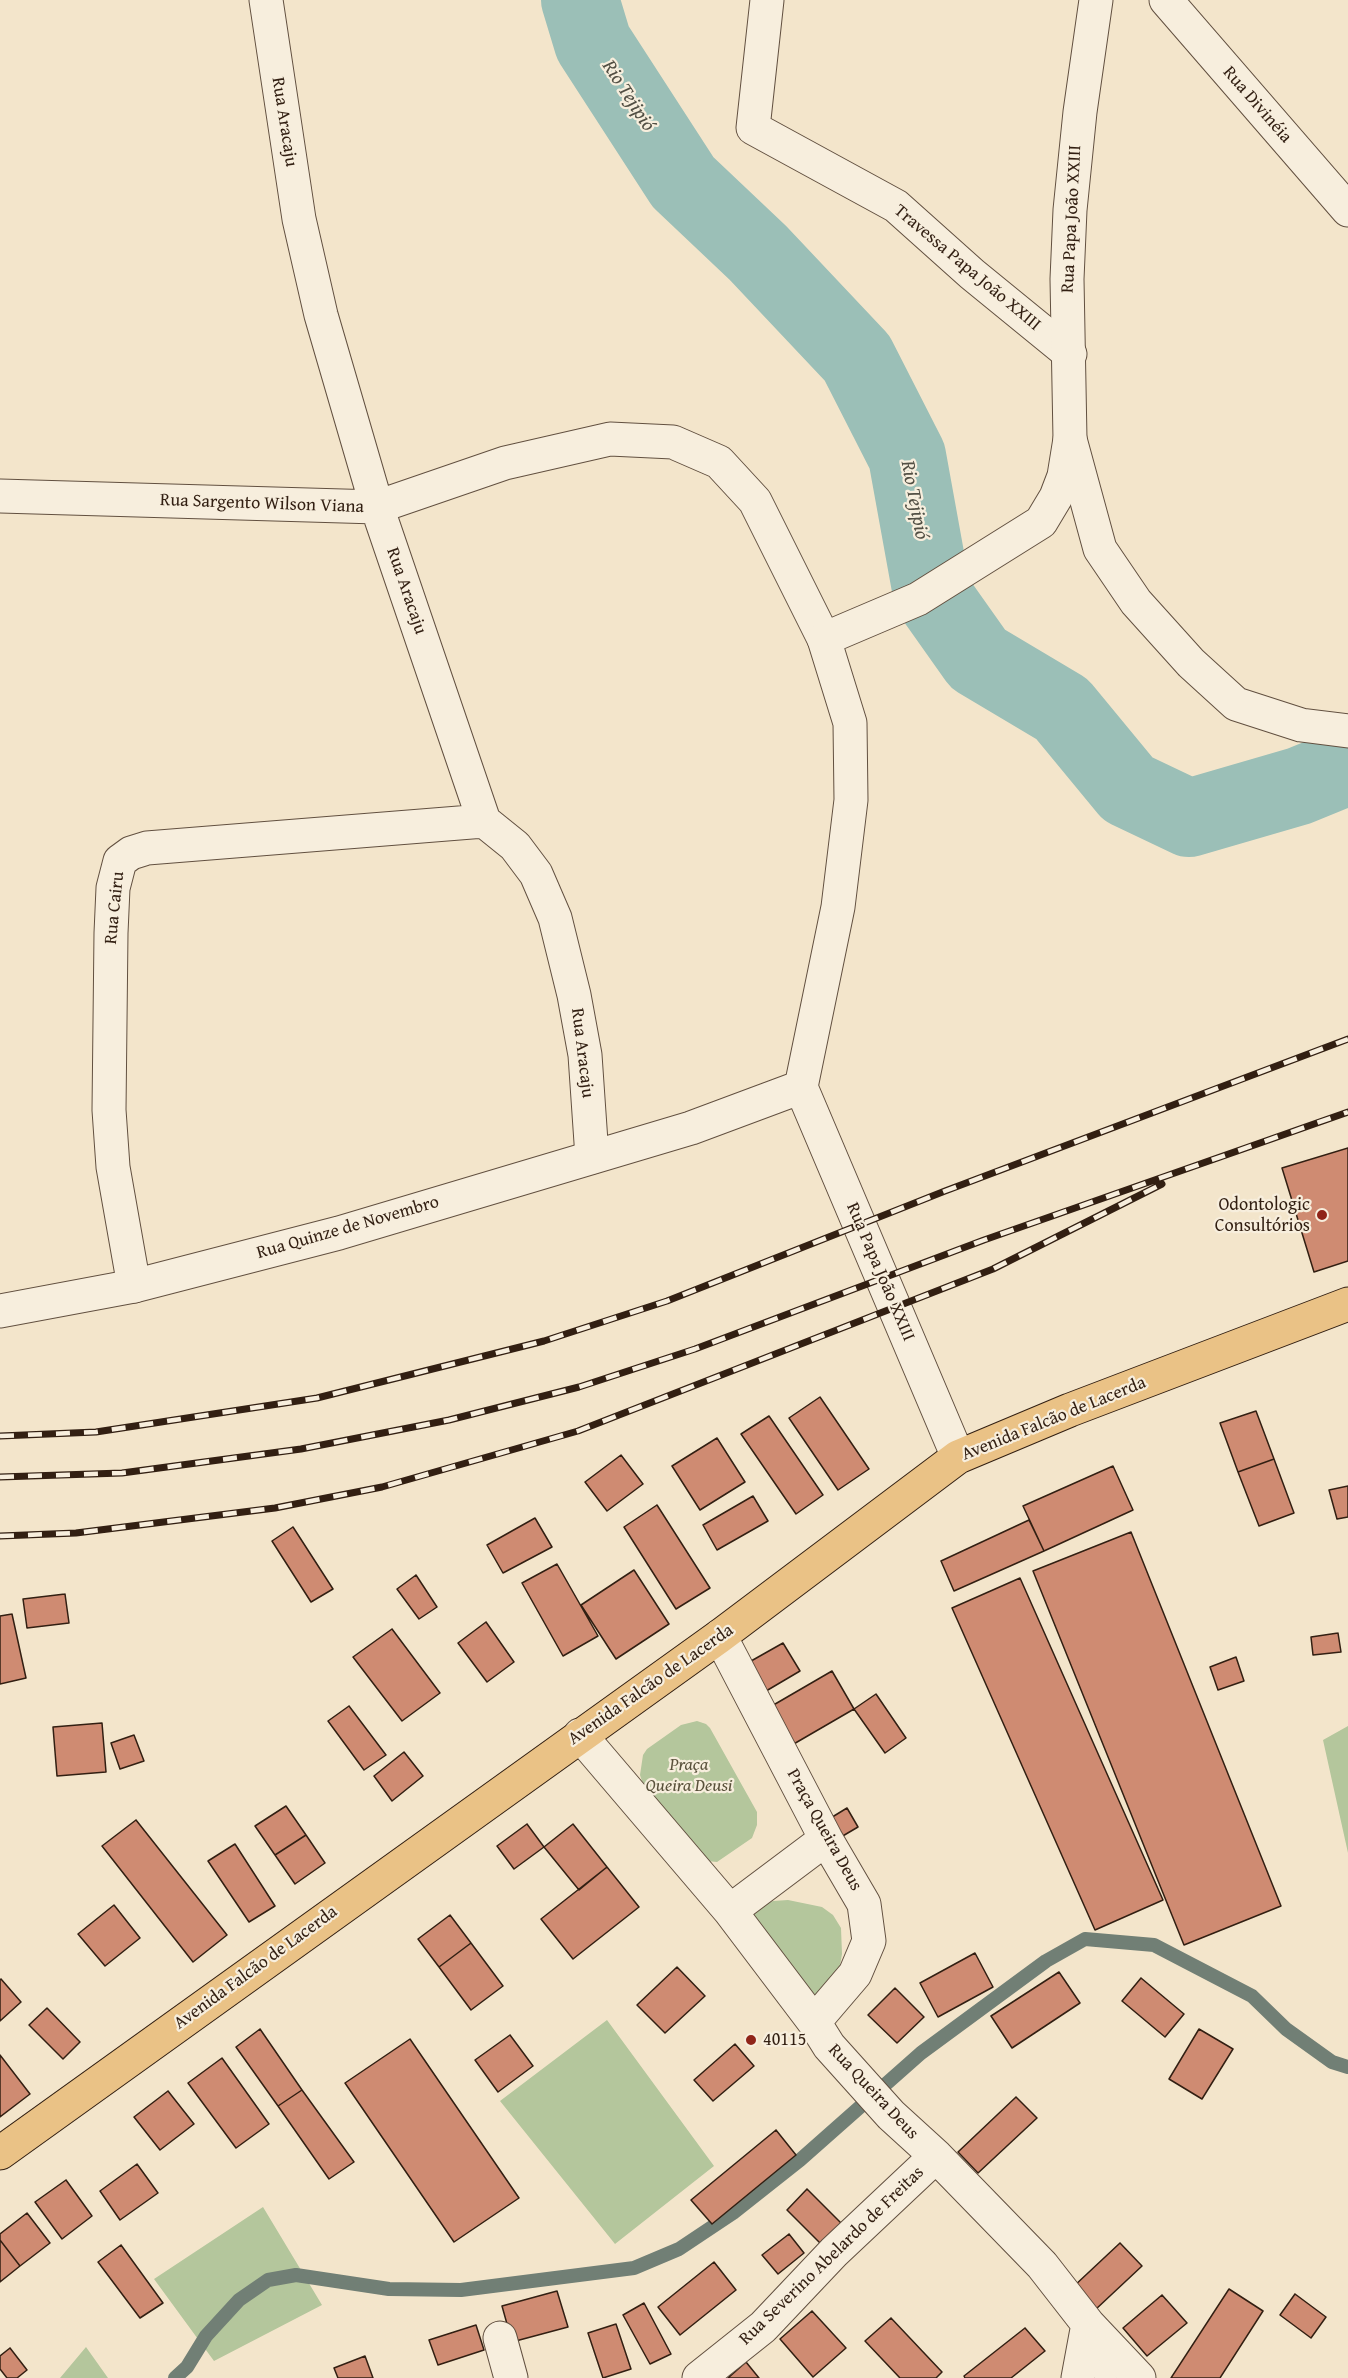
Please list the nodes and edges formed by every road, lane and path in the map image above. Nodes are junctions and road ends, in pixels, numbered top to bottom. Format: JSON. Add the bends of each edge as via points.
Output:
{"nodes":[{"id":1,"x":266,"y":0,"type":"edge"},
{"id":2,"x":767,"y":0,"type":"edge"},
{"id":3,"x":1096,"y":0,"type":"edge"},
{"id":4,"x":1166,"y":0,"type":"edge"},
{"id":5,"x":1348,"y":210,"type":"edge"},
{"id":6,"x":1070,"y":354,"type":"junction"},
{"id":7,"x":1070,"y":439,"type":"junction"},
{"id":8,"x":0,"y":496,"type":"edge"},
{"id":9,"x":377,"y":507,"type":"junction"},
{"id":10,"x":824,"y":639,"type":"junction"},
{"id":11,"x":1348,"y":731,"type":"edge"},
{"id":12,"x":484,"y":821,"type":"junction"},
{"id":13,"x":801,"y":1087,"type":"junction"},
{"id":14,"x":591,"y":1157,"type":"junction"},
{"id":15,"x":134,"y":1286,"type":"junction"},
{"id":16,"x":1348,"y":1304,"type":"edge"},
{"id":17,"x":0,"y":1311,"type":"edge"},
{"id":18,"x":958,"y":1457,"type":"junction"},
{"id":19,"x":720,"y":1636,"type":"junction"},
{"id":20,"x":580,"y":1735,"type":"junction"},
{"id":21,"x":826,"y":1839,"type":"junction"},
{"id":22,"x":730,"y":1911,"type":"junction"},
{"id":23,"x":821,"y":2034,"type":"junction"},
{"id":24,"x":0,"y":2153,"type":"edge"},
{"id":25,"x":936,"y":2156,"type":"junction"},
{"id":26,"x":1088,"y":2324,"type":"junction"},
{"id":27,"x":500,"y":2338,"type":"dead end"},
{"id":28,"x":511,"y":2378,"type":"edge"},
{"id":29,"x":699,"y":2378,"type":"edge"},
{"id":30,"x":1078,"y":2378,"type":"edge"},
{"id":31,"x":1106,"y":2378,"type":"edge"},
{"id":32,"x":1139,"y":2378,"type":"edge"}],
"edges":[{"from":1,"to":9,"type":"street","name":"Rua Aracaju","via":[[299,219],[321,315]]},
{"from":2,"to":6,"type":"street","name":"Travessa Papa João XXIII","via":[[753,128],[896,206]]},
{"from":3,"to":6,"type":"street","name":"Rua Papa João XXIII","via":[[1070,210]]},
{"from":4,"to":5,"type":"street","name":"Rua Divinéia"},
{"from":6,"to":7,"type":"street","name":"Rua Papa João XXIII"},
{"from":7,"to":10,"type":"street","name":"Rua Papa João XXIII","via":[[1064,476],[1041,522],[918,599]]},
{"from":7,"to":11,"type":"street","name":"Rua Papa João XXIII","via":[[1100,549],[1136,602],[1191,663],[1236,704],[1301,725]]},
{"from":8,"to":9,"type":"street","name":"Rua Sargento Wilson Viana"},
{"from":9,"to":10,"type":"street","name":"Rua Sargento Wilson Viana","via":[[505,463],[610,439],[673,442],[719,462],[755,501]]},
{"from":9,"to":12,"type":"street","name":"Rua Aracaju"},
{"from":10,"to":13,"type":"street","name":"Rua Sargento Wilson Viana","via":[[850,723],[851,800],[838,907]]},
{"from":12,"to":14,"type":"street","name":"Rua Aracaju","via":[[515,846],[536,874],[555,918],[585,1055]]},
{"from":12,"to":15,"type":"street","name":"Rua Cairu","via":[[147,849],[120,861],[113,888],[111,933],[109,1110],[113,1167]]},
{"from":13,"to":14,"type":"street","name":"Rua Quinze de Novembro","via":[[691,1128]]},
{"from":13,"to":18,"type":"street","name":"Rua Papa João XXIII"},
{"from":14,"to":15,"type":"street","name":"Rua Quinze de Novembro","via":[[339,1233]]},
{"from":15,"to":17,"type":"street","name":"Rua Quinze de Novembro"},
{"from":16,"to":18,"type":"main road","name":"Avenida Falcão de Lacerda"},
{"from":18,"to":19,"type":"main road","name":"Avenida Falcão de Lacerda"},
{"from":19,"to":20,"type":"main road","name":"Avenida Falcão de Lacerda"},
{"from":19,"to":21,"type":"street","name":"Praça Queira Deus"},
{"from":20,"to":22,"type":"street","name":"Rua Queira Deus"},
{"from":20,"to":24,"type":"main road","name":"Avenida Falcão de Lacerda"},
{"from":21,"to":22,"type":"street"},
{"from":21,"to":23,"type":"street","name":"Praça Queira Deus","via":[[864,1904],[869,1941]]},
{"from":22,"to":23,"type":"street","name":"Rua Queira Deus"},
{"from":23,"to":25,"type":"street","name":"Rua Queira Deus","via":[[891,2115]]},
{"from":25,"to":26,"type":"street","name":"Rua Queira Deus","via":[[1042,2265]]},
{"from":25,"to":29,"type":"street","name":"Rua Severino Abelardo de Freitas","via":[[834,2252],[763,2327]]},
{"from":26,"to":30,"type":"street"},
{"from":26,"to":31,"type":"lane"},
{"from":26,"to":32,"type":"street","name":"Rua Queira Deus"},
{"from":27,"to":28,"type":"street"}]}
